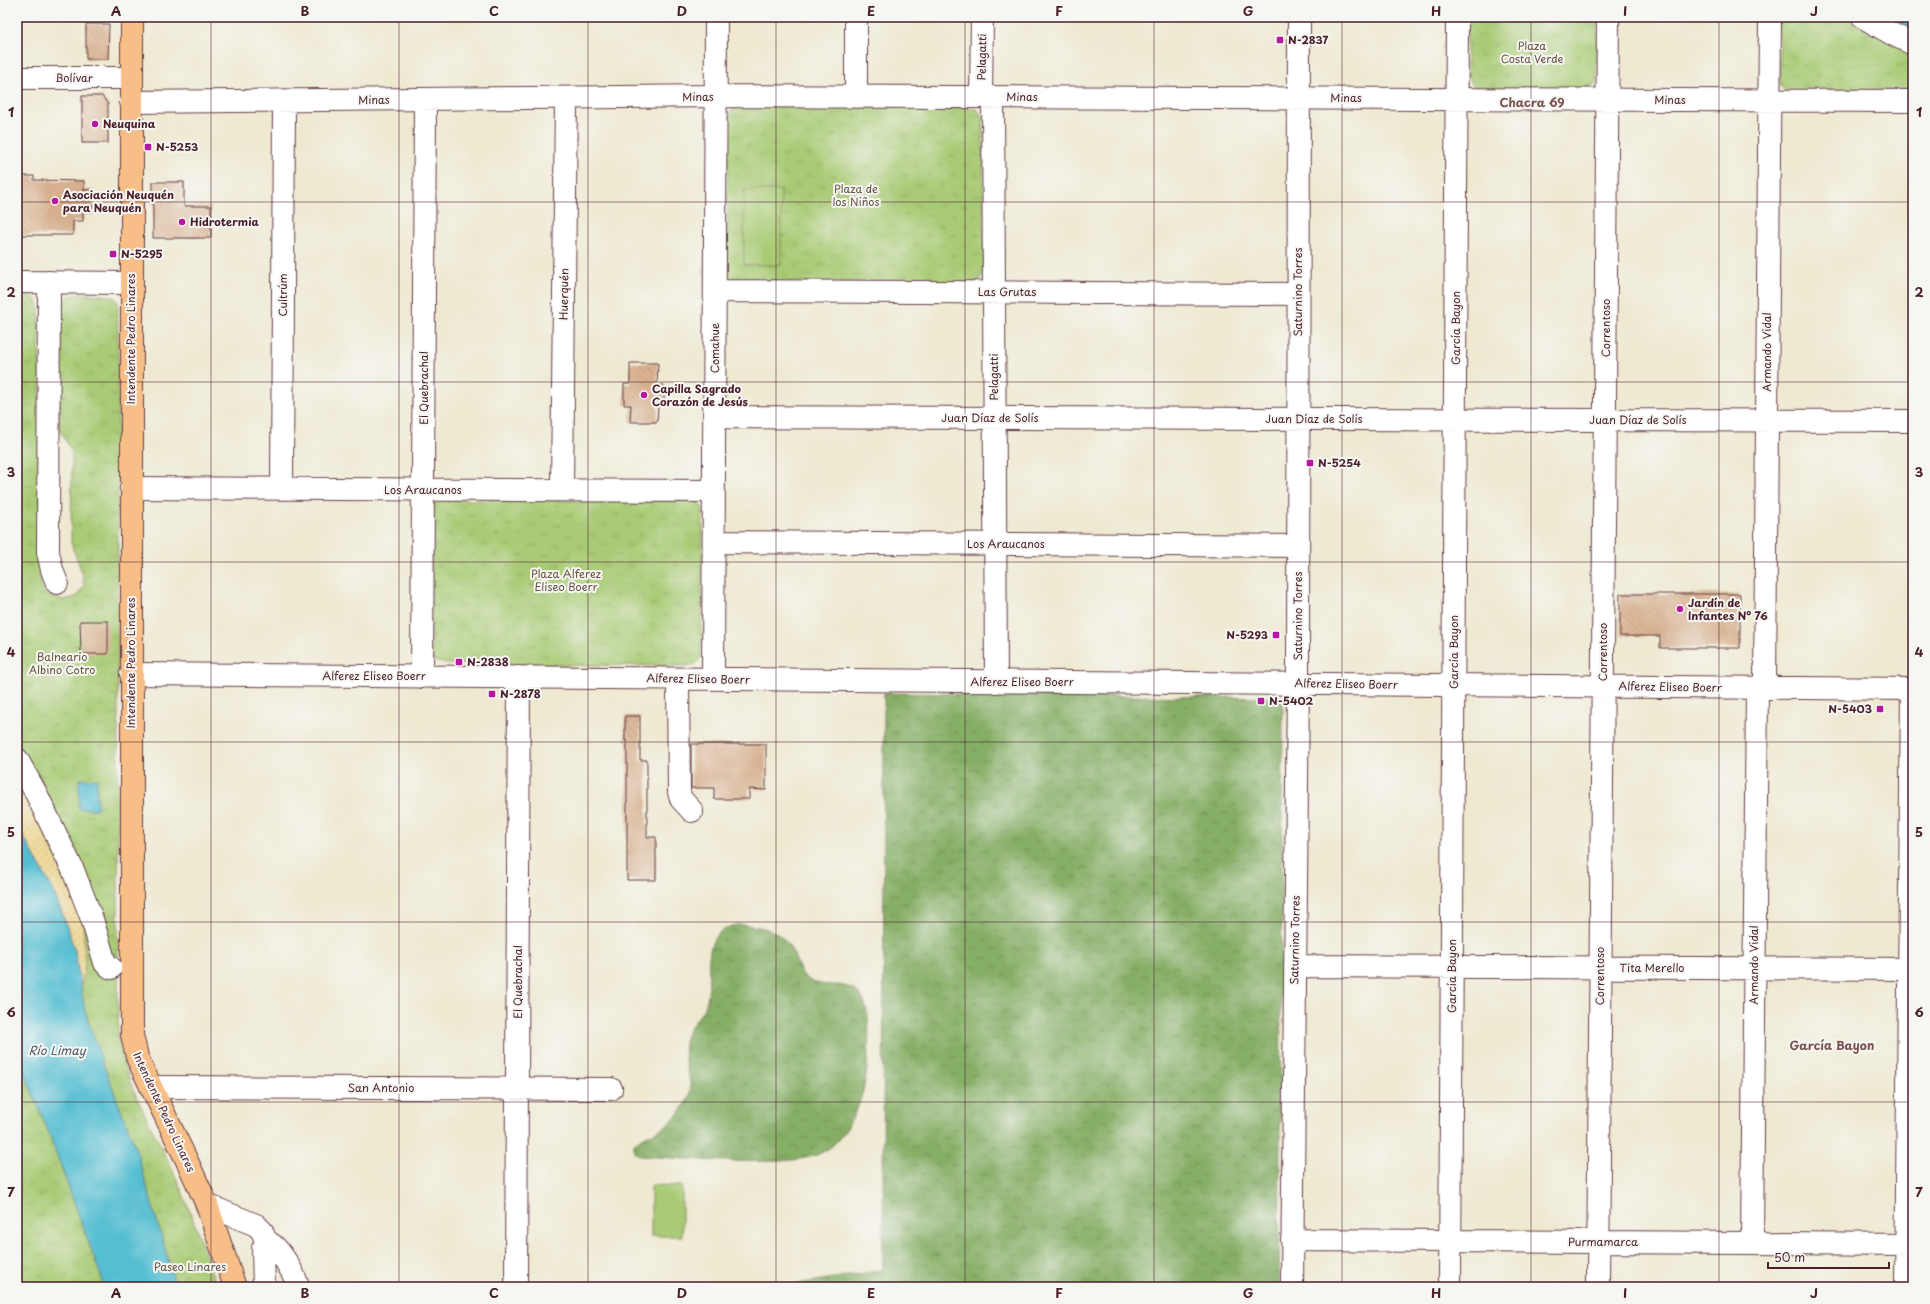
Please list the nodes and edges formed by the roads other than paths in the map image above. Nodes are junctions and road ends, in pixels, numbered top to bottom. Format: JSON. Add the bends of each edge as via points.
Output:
{"nodes":[{"id":1,"x":132,"y":17,"type":"edge"},
{"id":2,"x":716,"y":17,"type":"edge"},
{"id":3,"x":856,"y":17,"type":"edge"},
{"id":4,"x":982,"y":17,"type":"edge"},
{"id":5,"x":1299,"y":17,"type":"edge"},
{"id":6,"x":1457,"y":17,"type":"edge"},
{"id":7,"x":1608,"y":17,"type":"edge"},
{"id":8,"x":1770,"y":17,"type":"edge"},
{"id":9,"x":1863,"y":17,"type":"edge"},
{"id":10,"x":1913,"y":44,"type":"edge"},
{"id":11,"x":17,"y":78,"type":"edge"},
{"id":12,"x":131,"y":78,"type":"junction"},
{"id":13,"x":716,"y":96,"type":"junction"},
{"id":14,"x":856,"y":97,"type":"junction"},
{"id":15,"x":987,"y":97,"type":"junction"},
{"id":16,"x":566,"y":98,"type":"junction"},
{"id":17,"x":1299,"y":98,"type":"junction"},
{"id":18,"x":425,"y":99,"type":"junction"},
{"id":19,"x":1457,"y":99,"type":"junction"},
{"id":20,"x":1607,"y":100,"type":"junction"},
{"id":21,"x":1769,"y":100,"type":"junction"},
{"id":22,"x":284,"y":101,"type":"junction"},
{"id":23,"x":1913,"y":101,"type":"edge"},
{"id":24,"x":131,"y":102,"type":"junction"},
{"id":25,"x":17,"y":282,"type":"edge"},
{"id":26,"x":49,"y":282,"type":"junction"},
{"id":27,"x":131,"y":283,"type":"junction"},
{"id":28,"x":715,"y":291,"type":"junction"},
{"id":29,"x":994,"y":292,"type":"junction"},
{"id":30,"x":1298,"y":294,"type":"junction"},
{"id":31,"x":714,"y":417,"type":"junction"},
{"id":32,"x":994,"y":418,"type":"junction"},
{"id":33,"x":1298,"y":420,"type":"junction"},
{"id":34,"x":1455,"y":420,"type":"junction"},
{"id":35,"x":1605,"y":420,"type":"junction"},
{"id":36,"x":1767,"y":420,"type":"junction"},
{"id":37,"x":1913,"y":420,"type":"edge"},
{"id":38,"x":131,"y":488,"type":"junction"},
{"id":39,"x":282,"y":488,"type":"junction"},
{"id":40,"x":423,"y":490,"type":"junction"},
{"id":41,"x":562,"y":490,"type":"junction"},
{"id":42,"x":714,"y":492,"type":"junction"},
{"id":43,"x":714,"y":542,"type":"junction"},
{"id":44,"x":995,"y":544,"type":"junction"},
{"id":45,"x":1298,"y":546,"type":"junction"},
{"id":46,"x":58,"y":582,"type":"dead end"},
{"id":47,"x":131,"y":674,"type":"junction"},
{"id":48,"x":422,"y":677,"type":"junction"},
{"id":49,"x":519,"y":677,"type":"junction"},
{"id":50,"x":678,"y":679,"type":"junction"},
{"id":51,"x":714,"y":679,"type":"junction"},
{"id":52,"x":996,"y":682,"type":"junction"},
{"id":53,"x":1298,"y":683,"type":"junction"},
{"id":54,"x":1454,"y":685,"type":"junction"},
{"id":55,"x":1602,"y":686,"type":"junction"},
{"id":56,"x":1761,"y":687,"type":"junction"},
{"id":57,"x":1912,"y":689,"type":"edge"},
{"id":58,"x":17,"y":759,"type":"edge"},
{"id":59,"x":692,"y":811,"type":"dead end"},
{"id":60,"x":1295,"y":966,"type":"junction"},
{"id":61,"x":1452,"y":966,"type":"junction"},
{"id":62,"x":111,"y":968,"type":"dead end"},
{"id":63,"x":1600,"y":968,"type":"junction"},
{"id":64,"x":1754,"y":968,"type":"junction"},
{"id":65,"x":1911,"y":969,"type":"edge"},
{"id":66,"x":151,"y":1087,"type":"junction"},
{"id":67,"x":517,"y":1088,"type":"junction"},
{"id":68,"x":612,"y":1089,"type":"dead end"},
{"id":69,"x":207,"y":1205,"type":"junction"},
{"id":70,"x":1292,"y":1240,"type":"junction"},
{"id":71,"x":1450,"y":1241,"type":"junction"},
{"id":72,"x":1598,"y":1242,"type":"junction"},
{"id":73,"x":1752,"y":1243,"type":"junction"},
{"id":74,"x":267,"y":1244,"type":"junction"},
{"id":75,"x":1910,"y":1244,"type":"edge"},
{"id":76,"x":235,"y":1287,"type":"edge"},
{"id":77,"x":264,"y":1287,"type":"edge"},
{"id":78,"x":298,"y":1287,"type":"edge"},
{"id":79,"x":516,"y":1287,"type":"edge"},
{"id":80,"x":1292,"y":1287,"type":"edge"},
{"id":81,"x":1450,"y":1287,"type":"edge"},
{"id":82,"x":1598,"y":1287,"type":"edge"},
{"id":83,"x":1906,"y":1287,"type":"edge"}],
"edges":[{"from":1,"to":12,"type":"main road","name":"Intendente Pedro Linares"},
{"from":2,"to":13,"type":"street","name":"Comahue"},
{"from":3,"to":14,"type":"street"},
{"from":4,"to":15,"type":"street","name":"Pelagatti"},
{"from":5,"to":17,"type":"street","name":"Saturnino Torres"},
{"from":6,"to":19,"type":"street","name":"García Bayon"},
{"from":7,"to":20,"type":"street","name":"Correntoso"},
{"from":8,"to":21,"type":"street","name":"Armando Vidal"},
{"from":9,"to":10,"type":"street"},
{"from":11,"to":12,"type":"street","name":"Bolívar"},
{"from":12,"to":24,"type":"main road","name":"Intendente Pedro Linares"},
{"from":13,"to":14,"type":"street","name":"Minas"},
{"from":13,"to":16,"type":"street","name":"Minas"},
{"from":13,"to":28,"type":"street","name":"Comahue"},
{"from":14,"to":15,"type":"street","name":"Minas"},
{"from":15,"to":17,"type":"street","name":"Minas"},
{"from":15,"to":29,"type":"street","name":"Pelagatti"},
{"from":16,"to":18,"type":"street","name":"Minas"},
{"from":16,"to":41,"type":"street","name":"Huerquén"},
{"from":17,"to":19,"type":"street","name":"Minas"},
{"from":17,"to":30,"type":"street","name":"Saturnino Torres"},
{"from":18,"to":22,"type":"street","name":"Minas"},
{"from":18,"to":40,"type":"street","name":"El Quebrachal"},
{"from":19,"to":20,"type":"street","name":"Minas"},
{"from":19,"to":34,"type":"street","name":"García Bayon"},
{"from":20,"to":21,"type":"street","name":"Minas"},
{"from":20,"to":35,"type":"street","name":"Correntoso"},
{"from":21,"to":23,"type":"street","name":"Minas"},
{"from":21,"to":36,"type":"street","name":"Armando Vidal"},
{"from":22,"to":24,"type":"street","name":"Minas"},
{"from":22,"to":39,"type":"street","name":"Cultrúm"},
{"from":24,"to":27,"type":"main road","name":"Intendente Pedro Linares"},
{"from":25,"to":26,"type":"street"},
{"from":26,"to":27,"type":"street"},
{"from":26,"to":46,"type":"street","via":[[48,552]]},
{"from":27,"to":38,"type":"main road","name":"Intendente Pedro Linares"},
{"from":28,"to":29,"type":"street","name":"Las Grutas"},
{"from":28,"to":31,"type":"street","name":"Comahue"},
{"from":29,"to":30,"type":"street","name":"Las Grutas"},
{"from":29,"to":32,"type":"street","name":"Pelagatti"},
{"from":30,"to":33,"type":"street","name":"Saturnino Torres"},
{"from":31,"to":32,"type":"street","name":"Juan Díaz de Solís"},
{"from":31,"to":42,"type":"street","name":"Comahue"},
{"from":32,"to":33,"type":"street","name":"Juan Díaz de Solís"},
{"from":32,"to":44,"type":"street","name":"Pelagatti"},
{"from":33,"to":34,"type":"street","name":"Juan Díaz de Solís"},
{"from":33,"to":45,"type":"street","name":"Saturnino Torres"},
{"from":34,"to":35,"type":"street","name":"Juan Díaz de Solís"},
{"from":34,"to":54,"type":"street","name":"García Bayon"},
{"from":35,"to":36,"type":"street","name":"Juan Díaz de Solís"},
{"from":35,"to":55,"type":"street","name":"Correntoso"},
{"from":36,"to":37,"type":"street","name":"Juan Díaz de Solís"},
{"from":36,"to":56,"type":"street","name":"Armando Vidal"},
{"from":38,"to":39,"type":"street","name":"Los Araucanos"},
{"from":38,"to":47,"type":"main road","name":"Intendente Pedro Linares"},
{"from":39,"to":40,"type":"street","name":"Los Araucanos"},
{"from":40,"to":41,"type":"street","name":"Los Araucanos"},
{"from":40,"to":48,"type":"street","name":"El Quebrachal"},
{"from":41,"to":42,"type":"street","name":"Los Araucanos"},
{"from":42,"to":43,"type":"street","name":"Comahue"},
{"from":43,"to":44,"type":"street","name":"Los Araucanos"},
{"from":43,"to":51,"type":"street","name":"Comahue"},
{"from":44,"to":45,"type":"street","name":"Los Araucanos"},
{"from":44,"to":52,"type":"street","name":"Pelagatti"},
{"from":45,"to":53,"type":"street","name":"Saturnino Torres"},
{"from":47,"to":48,"type":"street","name":"Alferez Eliseo Boerr"},
{"from":47,"to":66,"type":"main road","name":"Intendente Pedro Linares","via":[[131,1023],[137,1057]]},
{"from":48,"to":49,"type":"street","name":"Alferez Eliseo Boerr"},
{"from":49,"to":50,"type":"street","name":"Alferez Eliseo Boerr"},
{"from":49,"to":67,"type":"street","name":"El Quebrachal"},
{"from":50,"to":51,"type":"street","name":"Alferez Eliseo Boerr"},
{"from":50,"to":59,"type":"street","via":[[678,788],[681,799]]},
{"from":51,"to":52,"type":"street","name":"Alferez Eliseo Boerr"},
{"from":52,"to":53,"type":"street","name":"Alferez Eliseo Boerr"},
{"from":53,"to":54,"type":"street","name":"Alferez Eliseo Boerr"},
{"from":53,"to":60,"type":"street","name":"Saturnino Torres"},
{"from":54,"to":55,"type":"street","name":"Alferez Eliseo Boerr"},
{"from":54,"to":61,"type":"street","name":"García Bayon"},
{"from":55,"to":56,"type":"street","name":"Alferez Eliseo Boerr"},
{"from":55,"to":63,"type":"street","name":"Correntoso"},
{"from":56,"to":57,"type":"street","name":"Alferez Eliseo Boerr"},
{"from":56,"to":64,"type":"street","name":"Armando Vidal"},
{"from":57,"to":65,"type":"street"},
{"from":58,"to":62,"type":"street","via":[[73,870],[105,963]]},
{"from":60,"to":61,"type":"street","name":"Tita Merello"},
{"from":60,"to":70,"type":"street","name":"Saturnino Torres"},
{"from":61,"to":63,"type":"street","name":"Tita Merello"},
{"from":61,"to":71,"type":"street","name":"García Bayon"},
{"from":63,"to":64,"type":"street","name":"Tita Merello"},
{"from":63,"to":72,"type":"street","name":"Correntoso"},
{"from":64,"to":65,"type":"street","name":"Tita Merello"},
{"from":64,"to":73,"type":"street","name":"Armando Vidal"},
{"from":65,"to":75,"type":"street"},
{"from":66,"to":67,"type":"street","name":"San Antonio"},
{"from":66,"to":69,"type":"main road","name":"Intendente Pedro Linares"},
{"from":67,"to":68,"type":"street","name":"San Antonio"},
{"from":67,"to":79,"type":"street","name":"El Quebrachal"},
{"from":69,"to":74,"type":"street","via":[[256,1225],[262,1231]]},
{"from":69,"to":76,"type":"main road","name":"Intendente Pedro Linares"},
{"from":70,"to":71,"type":"street","name":"Purmamarca"},
{"from":70,"to":80,"type":"street","name":"Saturnino Torres"},
{"from":71,"to":72,"type":"street","name":"Purmamarca"},
{"from":71,"to":81,"type":"street","name":"García Bayon"},
{"from":72,"to":73,"type":"street","name":"Purmamarca"},
{"from":72,"to":82,"type":"street","name":"Correntoso"},
{"from":73,"to":75,"type":"street","name":"Purmamarca"},
{"from":74,"to":77,"type":"street","via":[[263,1250]]},
{"from":74,"to":78,"type":"street","via":[[275,1247]]},
{"from":75,"to":83,"type":"street"}]}
